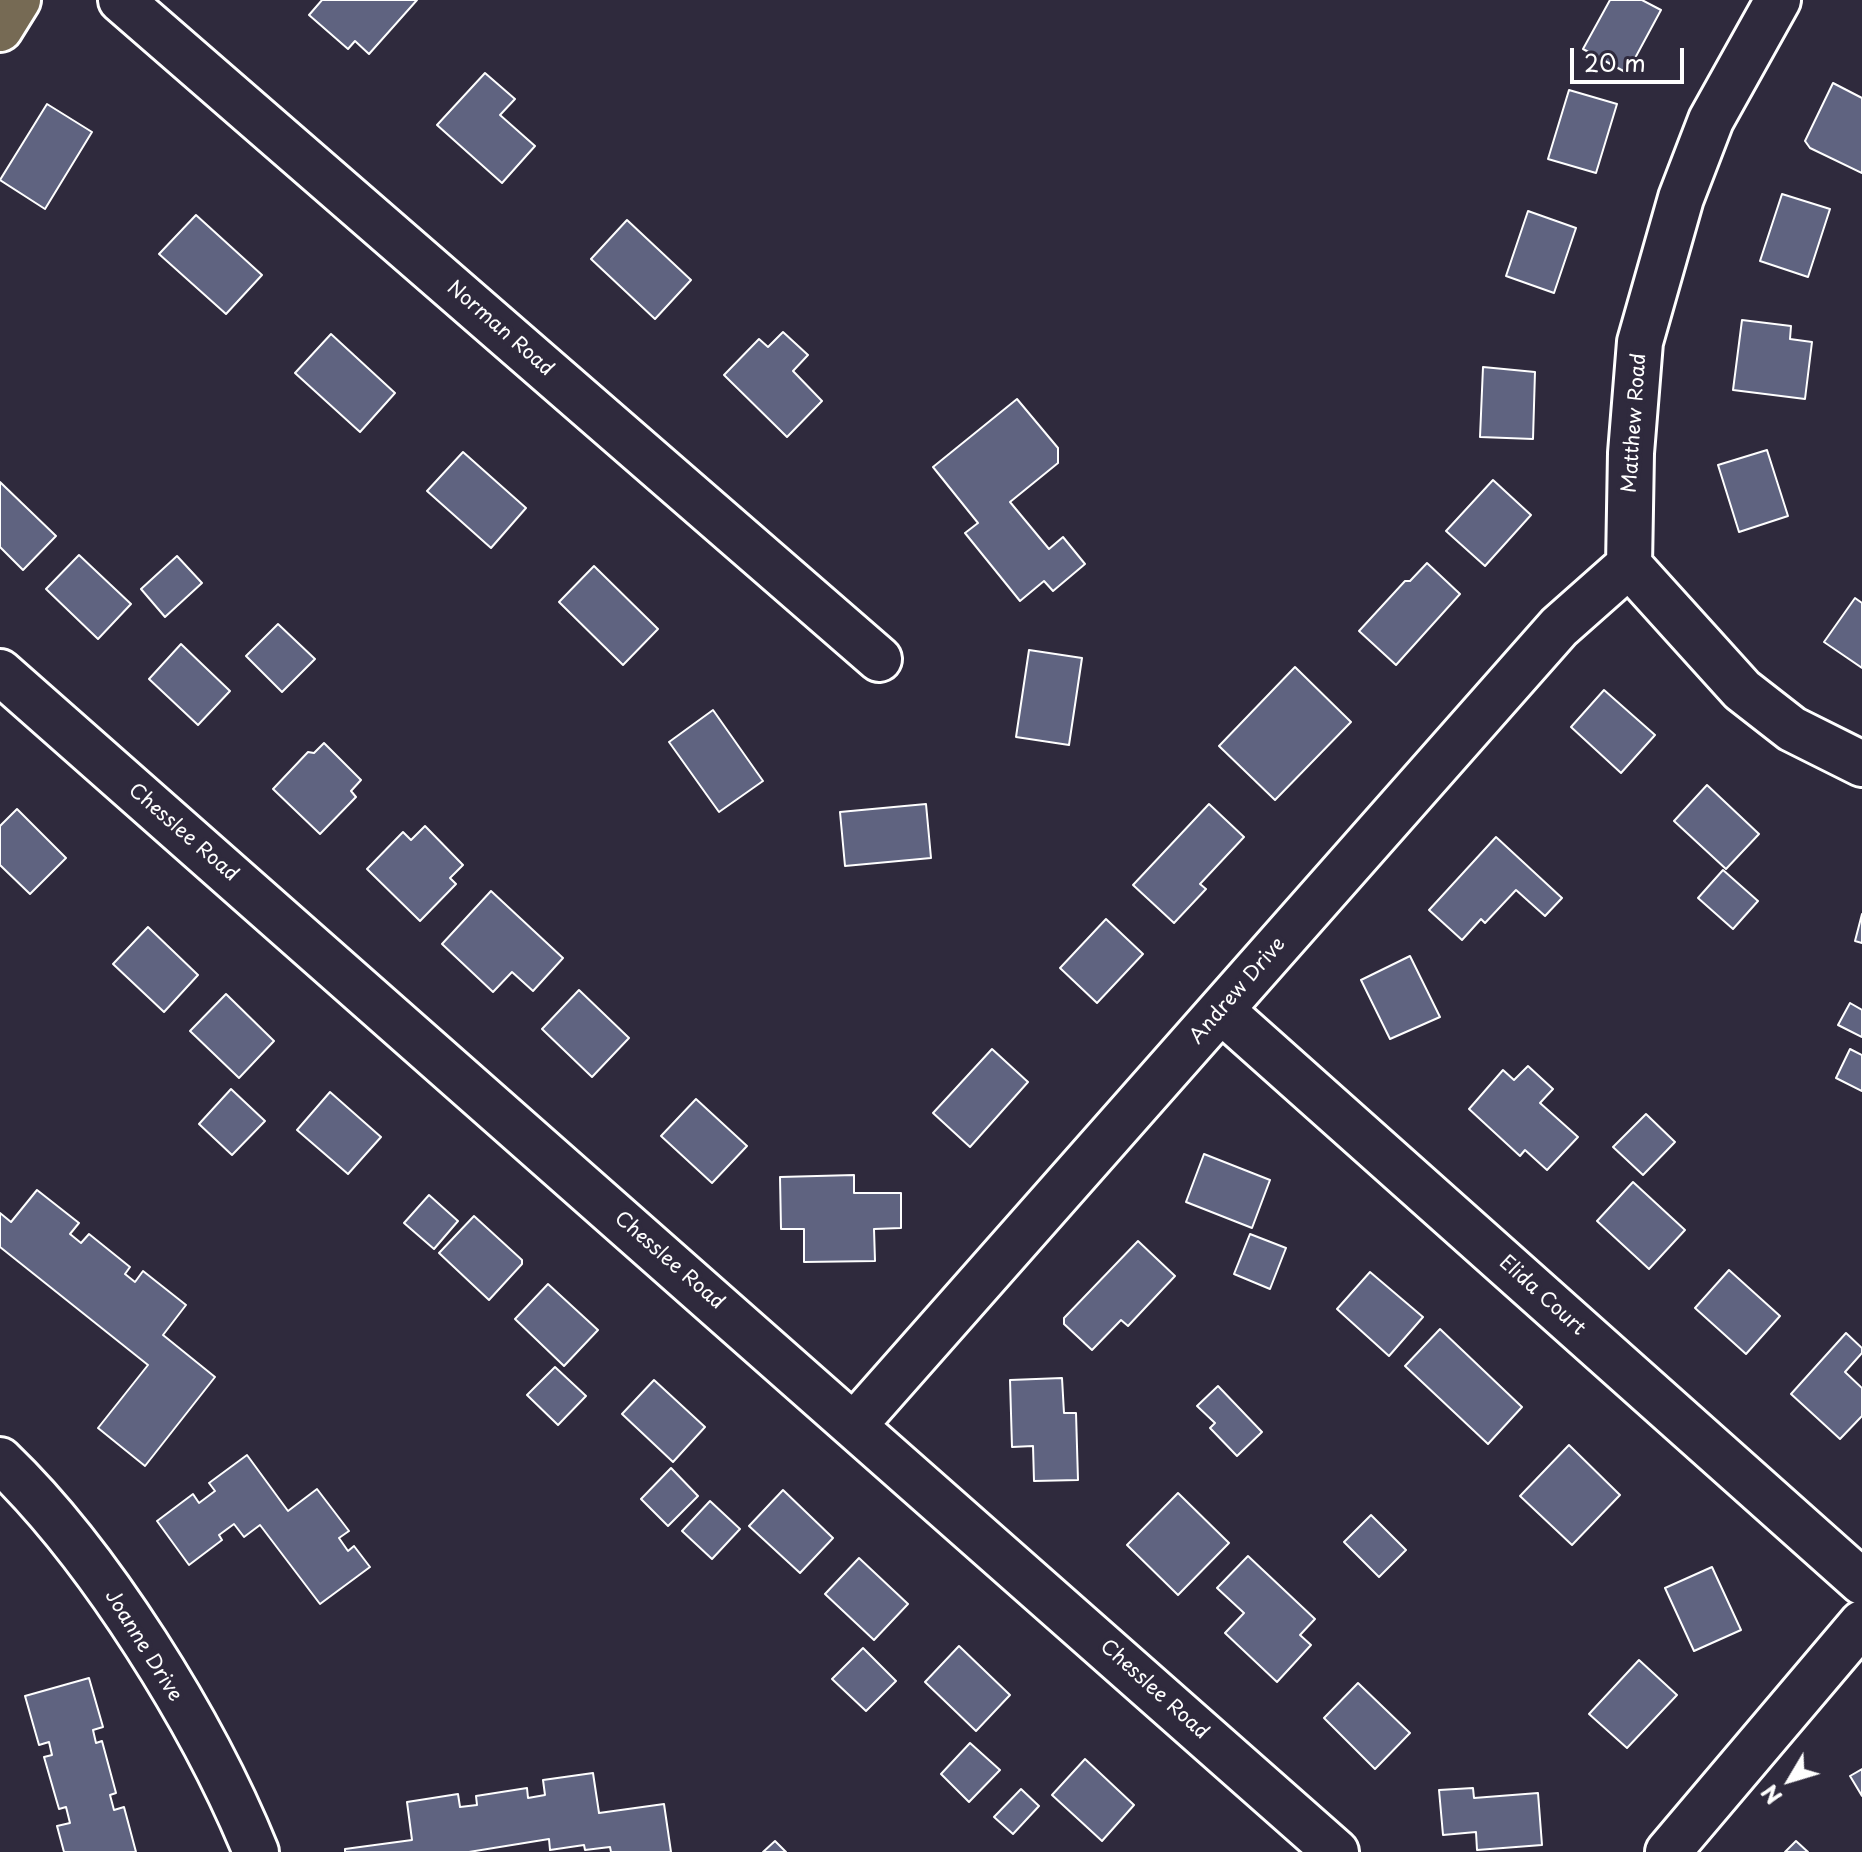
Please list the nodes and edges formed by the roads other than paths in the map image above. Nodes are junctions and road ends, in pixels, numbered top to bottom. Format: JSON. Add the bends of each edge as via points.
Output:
{"nodes":[{"id":1,"x":18,"y":0,"type":"edge"},
{"id":2,"x":121,"y":0,"type":"edge"},
{"id":3,"x":1778,"y":0,"type":"edge"},
{"id":4,"x":0,"y":29,"type":"edge"},
{"id":5,"x":1629,"y":565,"type":"junction"},
{"id":6,"x":879,"y":659,"type":"dead end"},
{"id":7,"x":0,"y":672,"type":"edge"},
{"id":8,"x":1862,"y":764,"type":"edge"},
{"id":9,"x":1221,"y":1010,"type":"junction"},
{"id":10,"x":855,"y":1424,"type":"junction"},
{"id":11,"x":0,"y":1460,"type":"edge"},
{"id":12,"x":1855,"y":1561,"type":"edge"},
{"id":13,"x":1862,"y":1623,"type":"edge"},
{"id":14,"x":256,"y":1852,"type":"edge"},
{"id":15,"x":1336,"y":1852,"type":"edge"},
{"id":16,"x":1668,"y":1852,"type":"edge"}],
"edges":[{"from":1,"to":4,"type":"main road"},
{"from":2,"to":6,"type":"street","name":"Norman Road"},
{"from":3,"to":5,"type":"street","name":"Matthew Road","via":[[1711,120],[1681,198],[1640,342]]},
{"from":5,"to":8,"type":"street","via":[[1742,690],[1792,729]]},
{"from":5,"to":9,"type":"street","name":"Andrew Drive","via":[[1559,627]]},
{"from":7,"to":10,"type":"street","name":"Chesslee Road"},
{"from":9,"to":10,"type":"street","name":"Andrew Drive"},
{"from":9,"to":12,"type":"street","name":"Elida Court"},
{"from":10,"to":15,"type":"street","name":"Chesslee Road"},
{"from":11,"to":14,"type":"street","name":"Joanne Drive","via":[[86,1558],[158,1667],[235,1801]]},
{"from":13,"to":16,"type":"street"}]}
